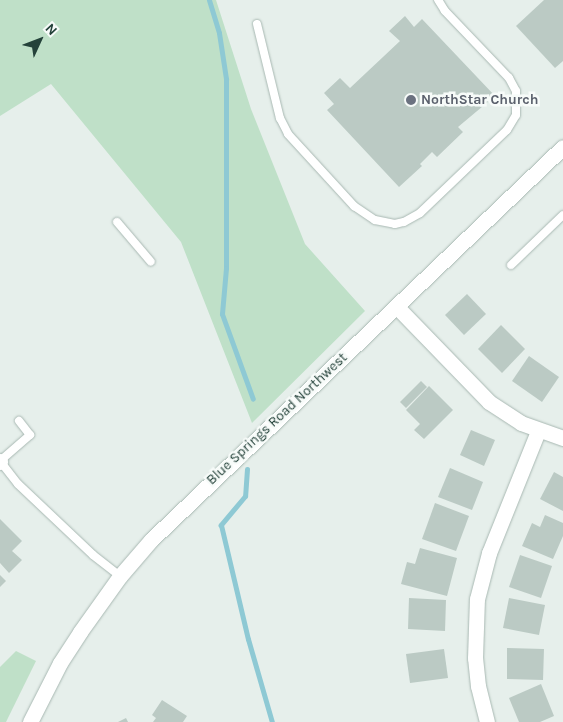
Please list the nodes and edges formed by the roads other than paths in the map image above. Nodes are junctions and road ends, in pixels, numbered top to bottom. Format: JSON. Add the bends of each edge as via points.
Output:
{"nodes":[{"id":1,"x":438,"y":0,"type":"edge"},
{"id":2,"x":257,"y":24,"type":"dead end"},
{"id":3,"x":563,"y":147,"type":"edge"},
{"id":4,"x":563,"y":215,"type":"edge"},
{"id":5,"x":117,"y":222,"type":"dead end"},
{"id":6,"x":151,"y":262,"type":"dead end"},
{"id":7,"x":511,"y":265,"type":"dead end"},
{"id":8,"x":397,"y":307,"type":"junction"},
{"id":9,"x":19,"y":421,"type":"dead end"},
{"id":10,"x":538,"y":430,"type":"junction"},
{"id":11,"x":563,"y":438,"type":"edge"},
{"id":12,"x":0,"y":461,"type":"edge"},
{"id":13,"x":120,"y":576,"type":"junction"},
{"id":14,"x":30,"y":722,"type":"edge"},
{"id":15,"x":487,"y":722,"type":"edge"}],
"edges":[{"from":1,"to":2,"type":"lane","via":[[509,78],[516,91],[516,115],[507,130],[420,213],[395,224],[375,220],[354,206],[288,134],[280,118]]},
{"from":3,"to":8,"type":"street","name":"Blue Springs Road Northwest"},
{"from":4,"to":7,"type":"lane"},
{"from":5,"to":6,"type":"lane"},
{"from":8,"to":10,"type":"street","via":[[476,390],[505,413]]},
{"from":8,"to":13,"type":"street","name":"Blue Springs Road Northwest","via":[[178,512]]},
{"from":9,"to":12,"type":"lane","via":[[30,435]]},
{"from":10,"to":11,"type":"street"},
{"from":10,"to":15,"type":"street","via":[[489,553],[477,599],[475,658]]},
{"from":12,"to":13,"type":"lane","via":[[18,484]]},
{"from":13,"to":14,"type":"street","name":"Blue Springs Road Northwest","via":[[60,663]]}]}
